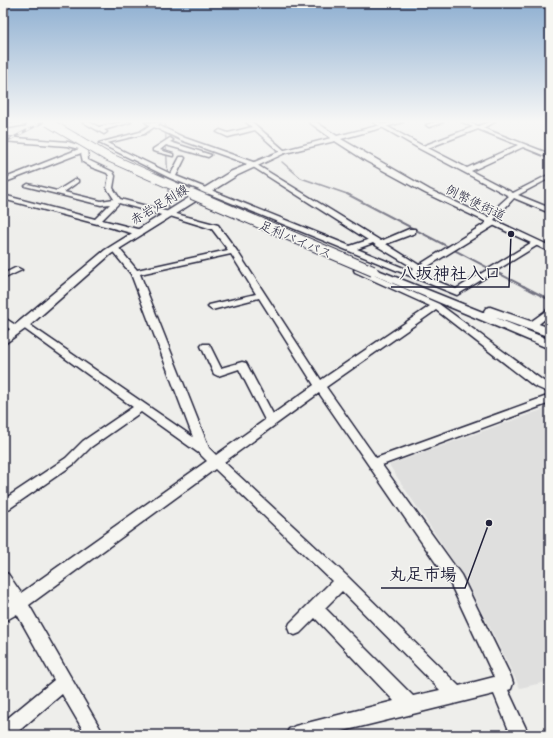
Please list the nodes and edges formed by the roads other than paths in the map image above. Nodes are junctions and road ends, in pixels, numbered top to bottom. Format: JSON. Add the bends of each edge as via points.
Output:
{"nodes":[{"id":1,"x":66,"y":156,"type":"edge"},
{"id":2,"x":85,"y":156,"type":"edge"},
{"id":3,"x":101,"y":156,"type":"edge"},
{"id":4,"x":107,"y":156,"type":"edge"},
{"id":5,"x":119,"y":156,"type":"edge"},
{"id":6,"x":130,"y":156,"type":"edge"},
{"id":7,"x":231,"y":156,"type":"edge"},
{"id":8,"x":272,"y":156,"type":"edge"},
{"id":9,"x":365,"y":156,"type":"edge"},
{"id":10,"x":438,"y":156,"type":"edge"},
{"id":11,"x":498,"y":156,"type":"edge"},
{"id":12,"x":182,"y":158,"type":"dead end"},
{"id":13,"x":254,"y":165,"type":"junction"},
{"id":14,"x":466,"y":171,"type":"junction"},
{"id":15,"x":550,"y":176,"type":"edge"},
{"id":16,"x":172,"y":177,"type":"junction"},
{"id":17,"x":3,"y":181,"type":"edge"},
{"id":18,"x":76,"y":181,"type":"dead end"},
{"id":19,"x":28,"y":186,"type":"dead end"},
{"id":20,"x":206,"y":191,"type":"junction"},
{"id":21,"x":58,"y":193,"type":"junction"},
{"id":22,"x":512,"y":195,"type":"junction"},
{"id":23,"x":3,"y":197,"type":"edge"},
{"id":24,"x":193,"y":199,"type":"junction"},
{"id":25,"x":117,"y":201,"type":"junction"},
{"id":26,"x":550,"y":211,"type":"edge"},
{"id":27,"x":168,"y":214,"type":"junction"},
{"id":28,"x":97,"y":221,"type":"junction"},
{"id":29,"x":490,"y":222,"type":"junction"},
{"id":30,"x":412,"y":231,"type":"dead end"},
{"id":31,"x":138,"y":232,"type":"junction"},
{"id":32,"x":377,"y":242,"type":"junction"},
{"id":33,"x":536,"y":243,"type":"junction"},
{"id":34,"x":114,"y":248,"type":"junction"},
{"id":35,"x":350,"y":249,"type":"junction"},
{"id":36,"x":550,"y":249,"type":"edge"},
{"id":37,"x":233,"y":251,"type":"junction"},
{"id":38,"x":376,"y":268,"type":"junction"},
{"id":39,"x":419,"y":268,"type":"junction"},
{"id":40,"x":18,"y":270,"type":"dead end"},
{"id":41,"x":135,"y":273,"type":"junction"},
{"id":42,"x":3,"y":277,"type":"edge"},
{"id":43,"x":411,"y":280,"type":"junction"},
{"id":44,"x":261,"y":294,"type":"junction"},
{"id":45,"x":469,"y":303,"type":"junction"},
{"id":46,"x":436,"y":306,"type":"junction"},
{"id":47,"x":212,"y":307,"type":"dead end"},
{"id":48,"x":550,"y":311,"type":"edge"},
{"id":49,"x":3,"y":320,"type":"edge"},
{"id":50,"x":532,"y":325,"type":"junction"},
{"id":51,"x":21,"y":328,"type":"junction"},
{"id":52,"x":550,"y":333,"type":"edge"},
{"id":53,"x":550,"y":337,"type":"edge"},
{"id":54,"x":3,"y":341,"type":"edge"},
{"id":55,"x":550,"y":345,"type":"edge"},
{"id":56,"x":206,"y":346,"type":"dead end"},
{"id":57,"x":550,"y":350,"type":"edge"},
{"id":58,"x":321,"y":388,"type":"junction"},
{"id":59,"x":550,"y":389,"type":"edge"},
{"id":60,"x":550,"y":399,"type":"edge"},
{"id":61,"x":141,"y":406,"type":"junction"},
{"id":62,"x":272,"y":422,"type":"junction"},
{"id":63,"x":204,"y":451,"type":"junction"},
{"id":64,"x":216,"y":462,"type":"junction"},
{"id":65,"x":374,"y":462,"type":"junction"},
{"id":66,"x":3,"y":507,"type":"edge"},
{"id":67,"x":3,"y":579,"type":"edge"},
{"id":68,"x":342,"y":581,"type":"junction"},
{"id":69,"x":19,"y":603,"type":"junction"},
{"id":70,"x":315,"y":608,"type":"junction"},
{"id":71,"x":3,"y":615,"type":"edge"},
{"id":72,"x":295,"y":628,"type":"dead end"},
{"id":73,"x":64,"y":682,"type":"junction"},
{"id":74,"x":498,"y":685,"type":"junction"},
{"id":75,"x":456,"y":694,"type":"junction"},
{"id":76,"x":410,"y":705,"type":"junction"},
{"id":77,"x":3,"y":733,"type":"edge"},
{"id":78,"x":95,"y":735,"type":"edge"},
{"id":79,"x":295,"y":735,"type":"edge"},
{"id":80,"x":520,"y":735,"type":"edge"}],
"edges":[{"from":1,"to":17,"type":"street"},
{"from":2,"to":25,"type":"street","via":[[85,161],[93,166],[110,172],[110,188]]},
{"from":3,"to":24,"type":"street"},
{"from":4,"to":38,"type":"highway","name":"足利バイパス","bridge":true},
{"from":5,"to":38,"type":"highway","name":"足利バイパス"},
{"from":6,"to":16,"type":"street"},
{"from":7,"to":13,"type":"street"},
{"from":8,"to":13,"type":"main road","name":"赤岩足利線"},
{"from":9,"to":29,"type":"main road","name":"例幣使街道","via":[[390,172]]},
{"from":10,"to":14,"type":"street"},
{"from":11,"to":14,"type":"street"},
{"from":12,"to":16,"type":"street"},
{"from":13,"to":20,"type":"main road","name":"赤岩足利線"},
{"from":13,"to":32,"type":"street"},
{"from":14,"to":22,"type":"street"},
{"from":15,"to":22,"type":"street"},
{"from":16,"to":20,"type":"street"},
{"from":18,"to":21,"type":"street"},
{"from":19,"to":21,"type":"street"},
{"from":20,"to":24,"type":"main road","name":"赤岩足利線"},
{"from":20,"to":35,"type":"street"},
{"from":21,"to":25,"type":"street","via":[[101,203]]},
{"from":22,"to":26,"type":"street"},
{"from":22,"to":29,"type":"street","via":[[500,206]]},
{"from":23,"to":28,"type":"street"},
{"from":24,"to":27,"type":"main road","name":"赤岩足利線"},
{"from":24,"to":46,"type":"street"},
{"from":25,"to":27,"type":"street"},
{"from":25,"to":28,"type":"street"},
{"from":27,"to":31,"type":"main road","name":"赤岩足利線"},
{"from":27,"to":37,"type":"street","via":[[215,227]]},
{"from":28,"to":31,"type":"street"},
{"from":29,"to":33,"type":"main road","name":"例幣使街道"},
{"from":29,"to":39,"type":"street"},
{"from":30,"to":32,"type":"street"},
{"from":31,"to":34,"type":"main road","name":"赤岩足利線"},
{"from":32,"to":35,"type":"street"},
{"from":32,"to":39,"type":"street"},
{"from":33,"to":36,"type":"main road","name":"例幣使街道"},
{"from":33,"to":43,"type":"street","via":[[457,292]]},
{"from":34,"to":41,"type":"street"},
{"from":34,"to":51,"type":"main road","name":"赤岩足利線"},
{"from":35,"to":43,"type":"street"},
{"from":37,"to":41,"type":"street"},
{"from":37,"to":44,"type":"street"},
{"from":38,"to":43,"type":"highway","name":"足利バイパス"},
{"from":38,"to":45,"type":"highway","name":"足利バイパス"},
{"from":39,"to":43,"type":"street"},
{"from":40,"to":42,"type":"street"},
{"from":41,"to":63,"type":"street"},
{"from":43,"to":55,"type":"highway","name":"足利バイパス"},
{"from":43,"to":57,"type":"highway","via":[[419,293]]},
{"from":44,"to":47,"type":"street"},
{"from":44,"to":58,"type":"street"},
{"from":45,"to":50,"type":"highway"},
{"from":45,"to":53,"type":"highway","name":"足利バイパス"},
{"from":46,"to":58,"type":"street","via":[[372,349]]},
{"from":46,"to":59,"type":"street"},
{"from":48,"to":50,"type":"street"},
{"from":49,"to":51,"type":"street"},
{"from":50,"to":52,"type":"highway"},
{"from":51,"to":54,"type":"main road","name":"赤岩足利線"},
{"from":51,"to":61,"type":"street"},
{"from":56,"to":62,"type":"street","via":[[218,372],[242,365]]},
{"from":58,"to":62,"type":"street"},
{"from":58,"to":65,"type":"street"},
{"from":60,"to":65,"type":"street"},
{"from":61,"to":63,"type":"street"},
{"from":61,"to":66,"type":"street","via":[[87,444],[70,461]]},
{"from":62,"to":64,"type":"street"},
{"from":63,"to":64,"type":"street"},
{"from":64,"to":68,"type":"street"},
{"from":64,"to":69,"type":"street"},
{"from":65,"to":74,"type":"street","via":[[456,580],[504,683]]},
{"from":67,"to":69,"type":"street"},
{"from":68,"to":70,"type":"street"},
{"from":68,"to":75,"type":"street"},
{"from":69,"to":71,"type":"street"},
{"from":69,"to":73,"type":"street"},
{"from":70,"to":72,"type":"street"},
{"from":70,"to":76,"type":"street"},
{"from":73,"to":77,"type":"street"},
{"from":73,"to":78,"type":"street"},
{"from":74,"to":75,"type":"street"},
{"from":74,"to":80,"type":"street"},
{"from":75,"to":76,"type":"street"},
{"from":76,"to":79,"type":"street"}]}
